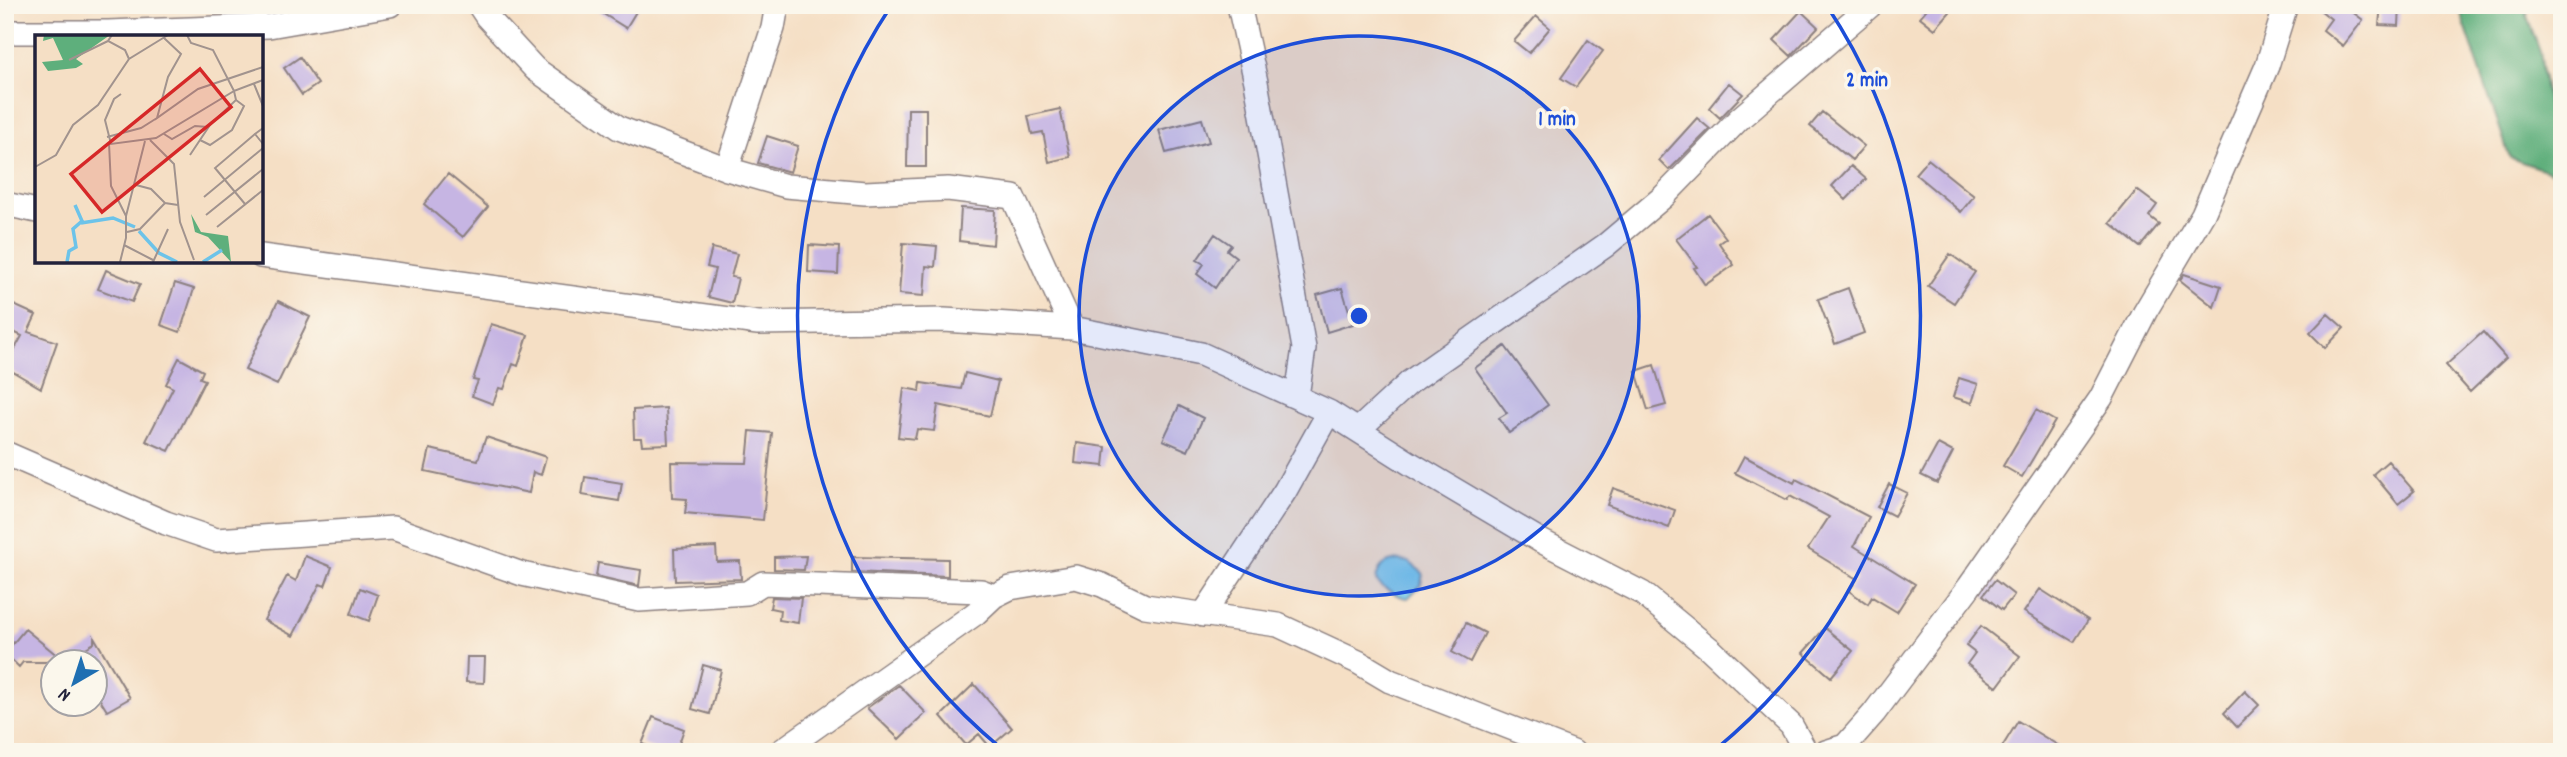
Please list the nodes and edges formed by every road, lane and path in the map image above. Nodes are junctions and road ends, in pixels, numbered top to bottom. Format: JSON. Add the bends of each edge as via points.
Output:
{"nodes":[{"id":1,"x":390,"y":5,"type":"edge"},
{"id":2,"x":479,"y":5,"type":"edge"},
{"id":3,"x":777,"y":5,"type":"edge"},
{"id":4,"x":1240,"y":5,"type":"edge"},
{"id":5,"x":1871,"y":5,"type":"edge"},
{"id":6,"x":2286,"y":5,"type":"edge"},
{"id":7,"x":5,"y":32,"type":"edge"},
{"id":8,"x":727,"y":169,"type":"junction"},
{"id":9,"x":5,"y":204,"type":"edge"},
{"id":10,"x":35,"y":211,"type":"edge"},
{"id":11,"x":262,"y":256,"type":"edge"},
{"id":12,"x":1072,"y":328,"type":"junction"},
{"id":13,"x":1297,"y":396,"type":"junction"},
{"id":14,"x":1329,"y":412,"type":"junction"},
{"id":15,"x":1359,"y":429,"type":"junction"},
{"id":16,"x":5,"y":453,"type":"edge"},
{"id":17,"x":995,"y":596,"type":"junction"},
{"id":18,"x":1203,"y":615,"type":"junction"},
{"id":19,"x":780,"y":752,"type":"edge"},
{"id":20,"x":1573,"y":752,"type":"edge"},
{"id":21,"x":1806,"y":752,"type":"edge"},
{"id":22,"x":1826,"y":752,"type":"edge"}],
"edges":[{"from":1,"to":7,"type":"street","via":[[269,26]]},
{"from":2,"to":8,"type":"street","via":[[535,69],[619,128]]},
{"from":3,"to":8,"type":"street"},
{"from":4,"to":13,"type":"street","via":[[1304,348]]},
{"from":5,"to":15,"type":"street","via":[[1739,119],[1663,197],[1615,237],[1410,382]]},
{"from":6,"to":22,"type":"street","via":[[2267,66],[2203,214],[2101,398],[1874,713],[1845,746]]},
{"from":8,"to":12,"type":"street","via":[[786,186],[865,192],[948,189],[1013,197]]},
{"from":9,"to":10,"type":"street"},
{"from":11,"to":12,"type":"street","via":[[758,323],[944,320]]},
{"from":12,"to":13,"type":"street","via":[[1201,354]]},
{"from":13,"to":14,"type":"street"},
{"from":14,"to":15,"type":"street"},
{"from":14,"to":18,"type":"street","via":[[1285,491]]},
{"from":15,"to":21,"type":"street","via":[[1541,541],[1642,593],[1791,725]]},
{"from":16,"to":17,"type":"street","via":[[216,540],[393,528],[522,575],[639,600],[747,593],[763,583],[981,591]]},
{"from":17,"to":18,"type":"street","via":[[1010,588],[1076,577],[1102,584],[1144,606]]},
{"from":17,"to":19,"type":"street"},
{"from":18,"to":20,"type":"street","via":[[1278,625],[1390,681]]}]}
